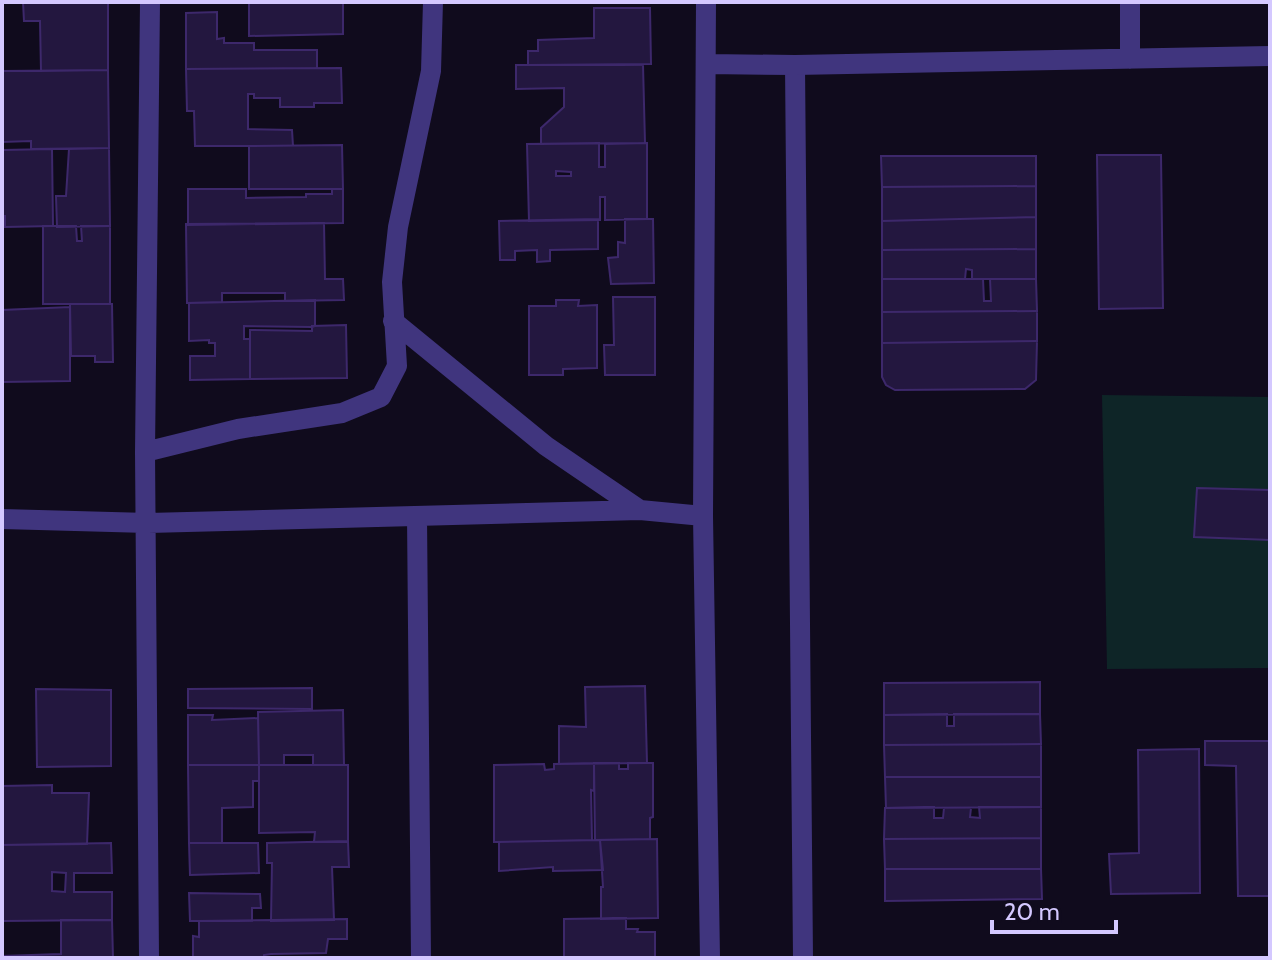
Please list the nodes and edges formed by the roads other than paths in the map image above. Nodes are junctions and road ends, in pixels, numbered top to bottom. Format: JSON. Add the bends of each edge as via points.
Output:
{"nodes":[{"id":1,"x":150,"y":2,"type":"edge"},
{"id":2,"x":433,"y":2,"type":"edge"},
{"id":3,"x":706,"y":2,"type":"edge"},
{"id":4,"x":1130,"y":2,"type":"edge"},
{"id":5,"x":1270,"y":56,"type":"edge"},
{"id":6,"x":1130,"y":59,"type":"junction"},
{"id":7,"x":707,"y":64,"type":"junction"},
{"id":8,"x":795,"y":65,"type":"junction"},
{"id":9,"x":393,"y":321,"type":"junction"},
{"id":10,"x":145,"y":452,"type":"junction"},
{"id":11,"x":640,"y":510,"type":"junction"},
{"id":12,"x":417,"y":516,"type":"junction"},
{"id":13,"x":703,"y":516,"type":"junction"},
{"id":14,"x":2,"y":519,"type":"edge"},
{"id":15,"x":148,"y":523,"type":"junction"},
{"id":16,"x":149,"y":958,"type":"edge"},
{"id":17,"x":421,"y":958,"type":"edge"},
{"id":18,"x":710,"y":958,"type":"edge"},
{"id":19,"x":803,"y":958,"type":"edge"}],
"edges":[{"from":1,"to":10,"type":"street"},
{"from":2,"to":9,"type":"street","via":[[431,71],[398,227]]},
{"from":3,"to":7,"type":"street"},
{"from":4,"to":6,"type":"street"},
{"from":5,"to":6,"type":"street"},
{"from":6,"to":8,"type":"street"},
{"from":7,"to":8,"type":"street"},
{"from":7,"to":13,"type":"street"},
{"from":8,"to":19,"type":"street"},
{"from":9,"to":10,"type":"street","via":[[397,366],[381,397],[342,413],[238,429]]},
{"from":9,"to":11,"type":"street","via":[[546,446]]},
{"from":10,"to":15,"type":"street"},
{"from":11,"to":12,"type":"street"},
{"from":11,"to":13,"type":"street"},
{"from":12,"to":15,"type":"street"},
{"from":12,"to":17,"type":"street"},
{"from":13,"to":18,"type":"street"},
{"from":14,"to":15,"type":"street"},
{"from":15,"to":16,"type":"street"}]}
